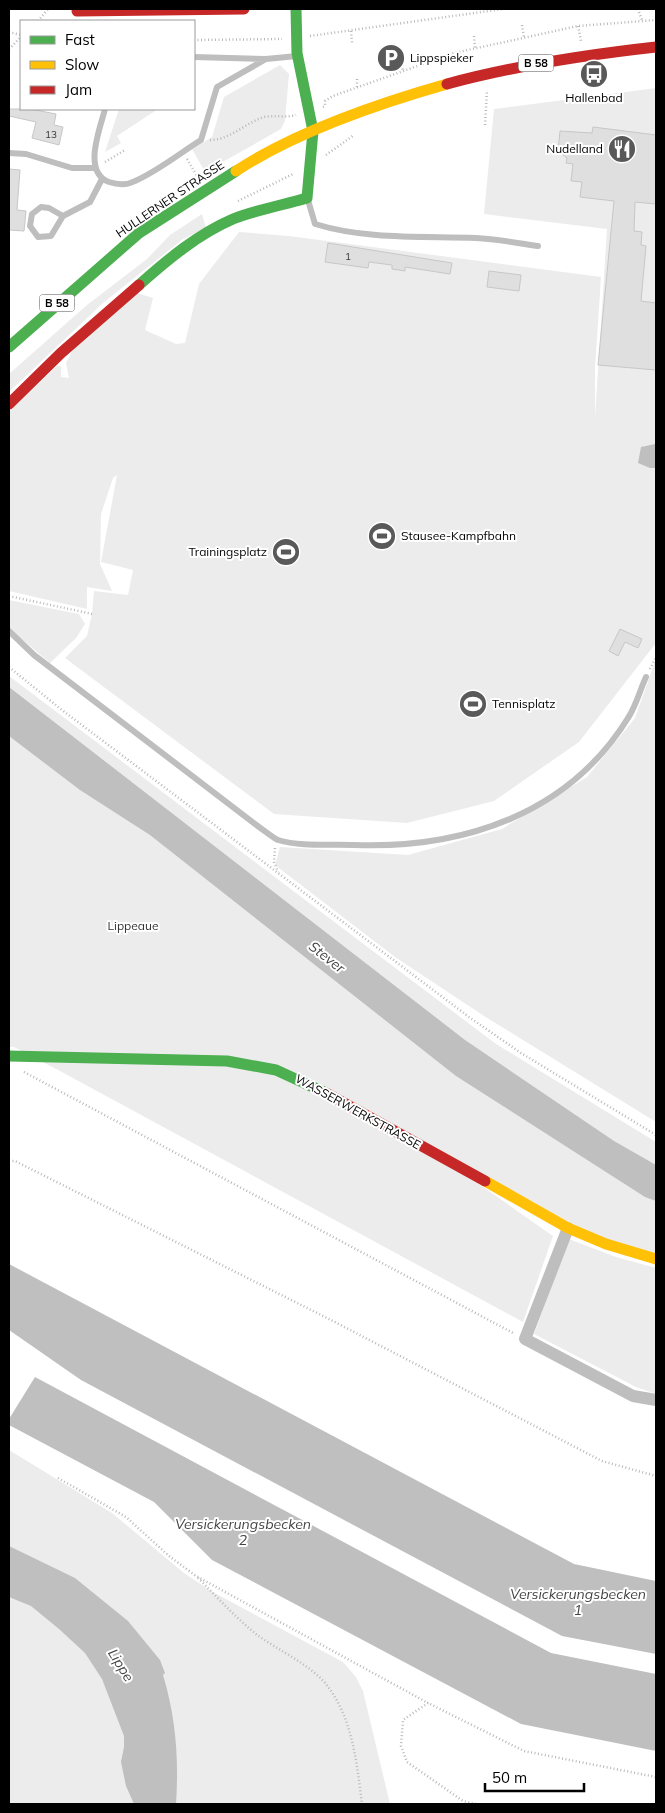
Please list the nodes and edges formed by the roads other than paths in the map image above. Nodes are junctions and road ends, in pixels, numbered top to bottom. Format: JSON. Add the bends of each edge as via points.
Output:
{"nodes":[{"id":1,"x":244,"y":9,"type":"edge"},
{"id":2,"x":296,"y":9,"type":"edge"},
{"id":3,"x":76,"y":11,"type":"dead end"},
{"id":4,"x":656,"y":47,"type":"edge"},
{"id":5,"x":298,"y":56,"type":"junction"},
{"id":6,"x":195,"y":57,"type":"edge"},
{"id":7,"x":266,"y":59,"type":"junction"},
{"id":8,"x":105,"y":110,"type":"edge"},
{"id":9,"x":313,"y":131,"type":"junction"},
{"id":10,"x":9,"y":154,"type":"edge"},
{"id":11,"x":95,"y":168,"type":"junction"},
{"id":12,"x":102,"y":179,"type":"junction"},
{"id":13,"x":307,"y":198,"type":"junction"},
{"id":14,"x":63,"y":216,"type":"junction"},
{"id":15,"x":538,"y":246,"type":"dead end"},
{"id":16,"x":9,"y":347,"type":"edge"},
{"id":17,"x":9,"y":404,"type":"edge"},
{"id":18,"x":9,"y":631,"type":"edge"},
{"id":19,"x":646,"y":677,"type":"road end"},
{"id":20,"x":9,"y":1056,"type":"edge"},
{"id":21,"x":568,"y":1228,"type":"junction"},
{"id":22,"x":656,"y":1260,"type":"edge"},
{"id":23,"x":656,"y":1400,"type":"edge"}],
"edges":[{"from":1,"to":3,"type":"street"},
{"from":2,"to":5,"type":"street","via":[[301,38]]},
{"from":4,"to":9,"type":"street","name":"HULLERNER STRASSE","number":"B 58","via":[[573,56],[496,71],[419,92]]},
{"from":5,"to":7,"type":"lane"},
{"from":5,"to":9,"type":"street"},
{"from":6,"to":7,"type":"lane"},
{"from":7,"to":12,"type":"lane","via":[[217,87],[201,140],[135,182],[120,185]]},
{"from":8,"to":11,"type":"lane","via":[[96,142]]},
{"from":9,"to":13,"type":"street"},
{"from":9,"to":16,"type":"street","name":"HULLERNER STRASSE","number":"B 58","via":[[257,157],[139,234]]},
{"from":10,"to":11,"type":"lane","via":[[26,154],[72,168]]},
{"from":11,"to":12,"type":"lane"},
{"from":12,"to":14,"type":"lane","via":[[90,202]]},
{"from":13,"to":15,"type":"lane","via":[[315,224],[334,229],[432,238],[482,238]]},
{"from":13,"to":17,"type":"street","via":[[234,219],[165,262]]},
{"from":14,"to":14,"type":"lane","via":[[41,207],[32,214],[30,226],[38,237],[51,236]]},
{"from":18,"to":19,"type":"lane","via":[[34,655],[277,839],[298,843],[404,846],[438,842],[504,821],[548,798],[587,770],[609,746],[629,716]]},
{"from":20,"to":21,"type":"street","name":"WASSERWERKSTRASSE","via":[[227,1061],[276,1070],[309,1083]]},
{"from":21,"to":22,"type":"street","name":"WASSERWERKSTRASSE"},
{"from":21,"to":23,"type":"street","via":[[525,1339],[633,1396]]}]}
